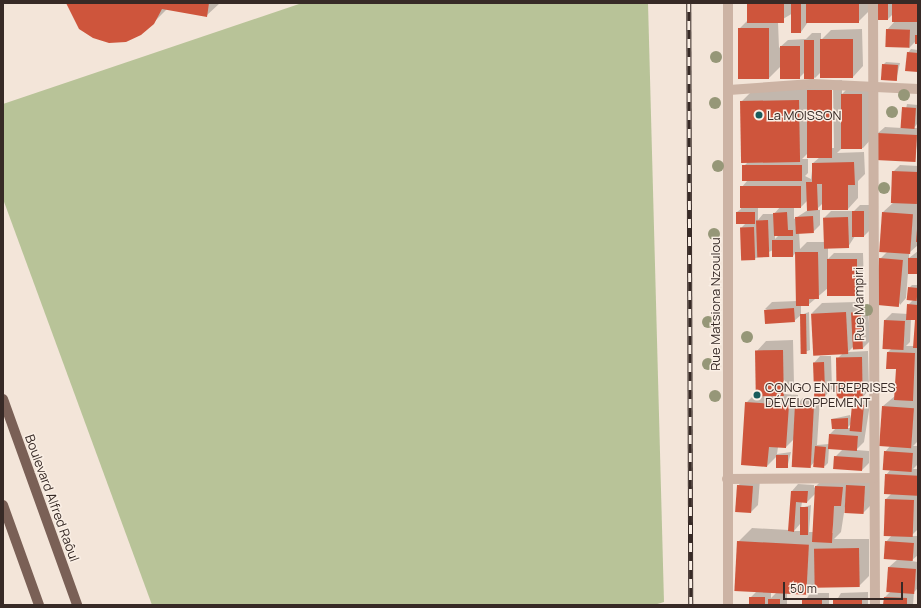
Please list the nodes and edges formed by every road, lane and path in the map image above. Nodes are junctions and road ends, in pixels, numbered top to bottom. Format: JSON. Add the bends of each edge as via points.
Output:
{"nodes":[{"id":1,"x":728,"y":3,"type":"edge"},
{"id":2,"x":873,"y":3,"type":"edge"},
{"id":3,"x":873,"y":89,"type":"junction"},
{"id":4,"x":918,"y":89,"type":"edge"},
{"id":5,"x":729,"y":90,"type":"junction"},
{"id":6,"x":3,"y":399,"type":"edge"},
{"id":7,"x":874,"y":478,"type":"junction"},
{"id":8,"x":727,"y":479,"type":"junction"},
{"id":9,"x":3,"y":505,"type":"edge"},
{"id":10,"x":40,"y":605,"type":"edge"},
{"id":11,"x":77,"y":605,"type":"edge"},
{"id":12,"x":728,"y":605,"type":"edge"},
{"id":13,"x":875,"y":605,"type":"edge"}],
"edges":[{"from":1,"to":5,"type":"street","name":"Rue Matsiona Nzoulou"},
{"from":2,"to":3,"type":"street","name":"Rue Mampiri"},
{"from":3,"to":4,"type":"street"},
{"from":3,"to":5,"type":"street","via":[[812,84]]},
{"from":3,"to":7,"type":"street","name":"Rue Mampiri"},
{"from":5,"to":8,"type":"street","name":"Rue Matsiona Nzoulou"},
{"from":6,"to":11,"type":"main road","name":"Boulevard Alfred Raôul"},
{"from":7,"to":8,"type":"street"},
{"from":7,"to":13,"type":"street","name":"Rue Mampiri"},
{"from":8,"to":12,"type":"street","name":"Rue Matsiona Nzoulou"},
{"from":9,"to":10,"type":"main road"}]}
